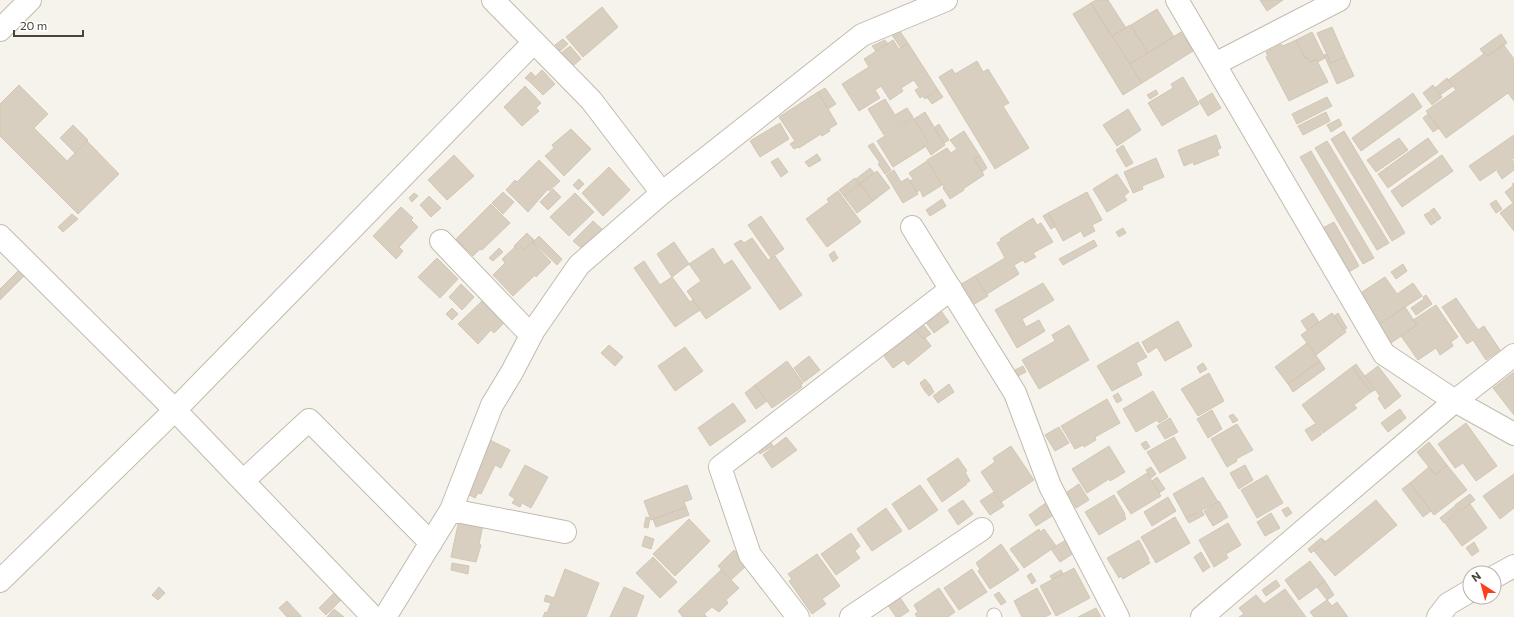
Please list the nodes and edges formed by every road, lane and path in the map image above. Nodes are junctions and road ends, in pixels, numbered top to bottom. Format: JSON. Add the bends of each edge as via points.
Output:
{"nodes":[{"id":1,"x":30,"y":0,"type":"edge"},
{"id":2,"x":493,"y":0,"type":"edge"},
{"id":3,"x":946,"y":0,"type":"edge"},
{"id":4,"x":1177,"y":0,"type":"edge"},
{"id":5,"x":1339,"y":0,"type":"edge"},
{"id":6,"x":0,"y":30,"type":"edge"},
{"id":7,"x":534,"y":42,"type":"junction"},
{"id":8,"x":1215,"y":64,"type":"junction"},
{"id":9,"x":662,"y":193,"type":"junction"},
{"id":10,"x":912,"y":227,"type":"dead end"},
{"id":11,"x":0,"y":236,"type":"edge"},
{"id":12,"x":441,"y":241,"type":"dead end"},
{"id":13,"x":950,"y":290,"type":"junction"},
{"id":14,"x":531,"y":335,"type":"junction"},
{"id":15,"x":1514,"y":355,"type":"edge"},
{"id":16,"x":1455,"y":401,"type":"junction"},
{"id":17,"x":175,"y":410,"type":"junction"},
{"id":18,"x":1514,"y":434,"type":"edge"},
{"id":19,"x":243,"y":481,"type":"junction"},
{"id":20,"x":451,"y":510,"type":"junction"},
{"id":21,"x":982,"y":529,"type":"dead end"},
{"id":22,"x":565,"y":532,"type":"dead end"},
{"id":23,"x":431,"y":543,"type":"junction"},
{"id":24,"x":1514,"y":566,"type":"edge"},
{"id":25,"x":1502,"y":573,"type":"edge"},
{"id":26,"x":0,"y":581,"type":"edge"},
{"id":27,"x":1462,"y":596,"type":"edge"},
{"id":28,"x":373,"y":617,"type":"edge"},
{"id":29,"x":386,"y":617,"type":"edge"},
{"id":30,"x":798,"y":617,"type":"edge"},
{"id":31,"x":851,"y":617,"type":"edge"},
{"id":32,"x":1118,"y":617,"type":"edge"},
{"id":33,"x":1202,"y":617,"type":"edge"},
{"id":34,"x":1438,"y":617,"type":"edge"}],
"edges":[{"from":1,"to":6,"type":"street"},
{"from":2,"to":7,"type":"street"},
{"from":3,"to":9,"type":"street","via":[[862,35]]},
{"from":4,"to":8,"type":"street"},
{"from":5,"to":8,"type":"street"},
{"from":7,"to":9,"type":"street","via":[[591,100]]},
{"from":7,"to":17,"type":"street"},
{"from":8,"to":16,"type":"street","via":[[1384,354]]},
{"from":9,"to":14,"type":"street","via":[[579,265]]},
{"from":10,"to":13,"type":"street"},
{"from":11,"to":17,"type":"street"},
{"from":12,"to":14,"type":"street"},
{"from":13,"to":30,"type":"street","via":[[720,467],[750,555]]},
{"from":13,"to":32,"type":"street","via":[[1015,393],[1050,486]]},
{"from":14,"to":20,"type":"street","via":[[492,405]]},
{"from":15,"to":16,"type":"street"},
{"from":16,"to":18,"type":"street"},
{"from":16,"to":33,"type":"street"},
{"from":17,"to":19,"type":"street"},
{"from":17,"to":26,"type":"street"},
{"from":19,"to":23,"type":"street","via":[[309,420]]},
{"from":19,"to":28,"type":"street"},
{"from":20,"to":22,"type":"street"},
{"from":20,"to":23,"type":"street"},
{"from":21,"to":31,"type":"street"},
{"from":23,"to":29,"type":"street"},
{"from":24,"to":25,"type":"street"},
{"from":27,"to":34,"type":"street","via":[[1448,604]]}]}
